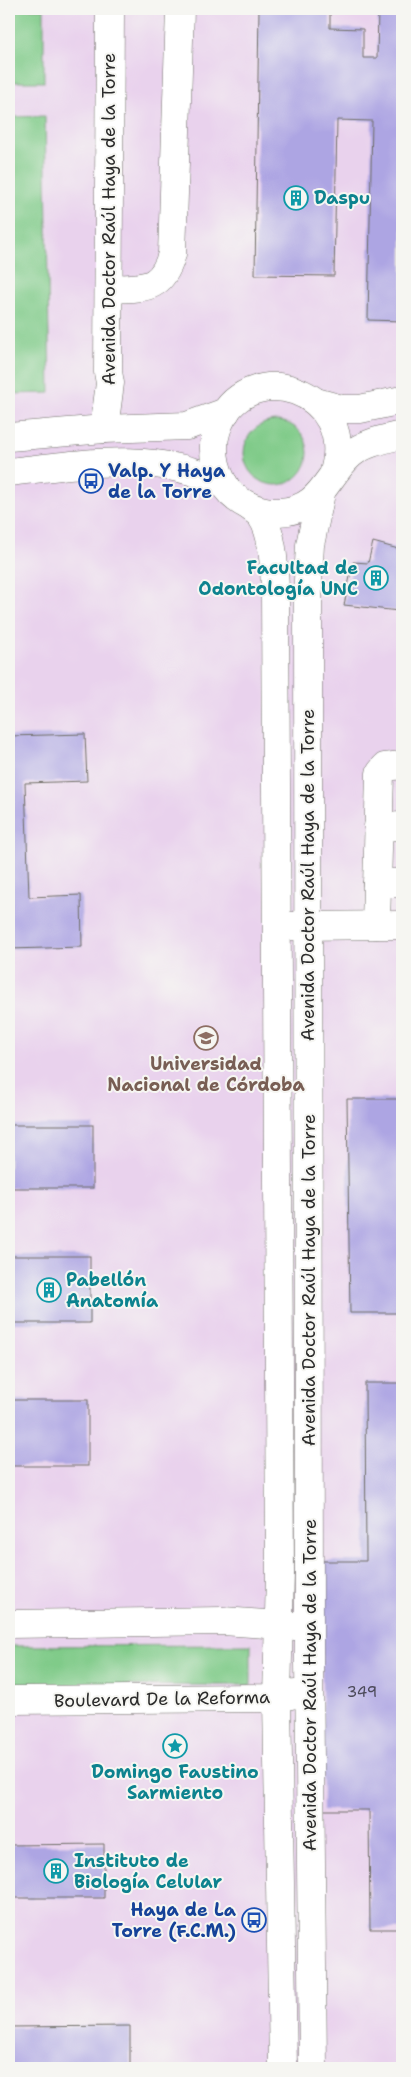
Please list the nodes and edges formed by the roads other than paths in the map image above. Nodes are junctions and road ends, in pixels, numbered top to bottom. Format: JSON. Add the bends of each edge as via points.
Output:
{"nodes":[{"id":1,"x":110,"y":9,"type":"edge"},
{"id":2,"x":180,"y":9,"type":"edge"},
{"id":3,"x":108,"y":289,"type":"junction"},
{"id":4,"x":402,"y":400,"type":"edge"},
{"id":5,"x":316,"y":402,"type":"junction"},
{"id":6,"x":226,"y":412,"type":"junction"},
{"id":7,"x":104,"y":429,"type":"junction"},
{"id":8,"x":402,"y":435,"type":"edge"},
{"id":9,"x":9,"y":437,"type":"edge"},
{"id":10,"x":9,"y":472,"type":"edge"},
{"id":11,"x":224,"y":484,"type":"junction"},
{"id":12,"x":327,"y":484,"type":"junction"},
{"id":13,"x":249,"y":506,"type":"junction"},
{"id":14,"x":402,"y":764,"type":"edge"},
{"id":15,"x":390,"y":827,"type":"edge"},
{"id":16,"x":390,"y":883,"type":"edge"},
{"id":17,"x":376,"y":925,"type":"junction"},
{"id":18,"x":402,"y":925,"type":"edge"},
{"id":19,"x":277,"y":926,"type":"junction"},
{"id":20,"x":308,"y":926,"type":"junction"},
{"id":21,"x":9,"y":1624,"type":"edge"},
{"id":22,"x":278,"y":1626,"type":"junction"},
{"id":23,"x":309,"y":1633,"type":"junction"},
{"id":24,"x":310,"y":1682,"type":"junction"},
{"id":25,"x":277,"y":1698,"type":"junction"},
{"id":26,"x":9,"y":1700,"type":"edge"},
{"id":27,"x":282,"y":2068,"type":"edge"},
{"id":28,"x":313,"y":2068,"type":"edge"}],
"edges":[{"from":1,"to":3,"type":"street","name":"Avenida Doctor Raúl Haya de la Torre"},
{"from":2,"to":3,"type":"street","via":[[172,254],[168,269],[158,280],[145,287]]},
{"from":3,"to":7,"type":"street","name":"Avenida Doctor Raúl Haya de la Torre","via":[[110,383]]},
{"from":4,"to":5,"type":"street","via":[[360,409],[342,409]]},
{"from":5,"to":6,"type":"street","via":[[297,391],[276,387],[248,393]]},
{"from":5,"to":12,"type":"street","via":[[328,417],[336,436],[337,462]]},
{"from":6,"to":7,"type":"street","via":[[187,426]]},
{"from":6,"to":11,"type":"street","via":[[220,422],[214,448],[214,460]]},
{"from":7,"to":9,"type":"street"},
{"from":8,"to":12,"type":"street","via":[[366,445],[351,454]]},
{"from":10,"to":11,"type":"street","via":[[104,462],[147,462],[172,466]]},
{"from":11,"to":13,"type":"street"},
{"from":12,"to":13,"type":"street","via":[[308,503],[294,509],[264,511]]},
{"from":12,"to":20,"type":"street","name":"Avenida Doctor Raúl Haya de la Torre","via":[[312,537],[308,580]]},
{"from":13,"to":19,"type":"street","name":"Avenida Doctor Raúl Haya de la Torre","via":[[265,524],[273,553]]},
{"from":14,"to":15,"type":"street","via":[[385,767],[380,773]]},
{"from":15,"to":16,"type":"street"},
{"from":16,"to":17,"type":"street"},
{"from":17,"to":18,"type":"street"},
{"from":17,"to":20,"type":"street"},
{"from":19,"to":20,"type":"street"},
{"from":19,"to":22,"type":"street","name":"Avenida Doctor Raúl Haya de la Torre"},
{"from":20,"to":23,"type":"street","name":"Avenida Doctor Raúl Haya de la Torre"},
{"from":21,"to":22,"type":"street","via":[[223,1621]]},
{"from":22,"to":23,"type":"street","via":[[300,1628]]},
{"from":22,"to":25,"type":"street","name":"Avenida Doctor Raúl Haya de la Torre"},
{"from":23,"to":24,"type":"street","name":"Avenida Doctor Raúl Haya de la Torre"},
{"from":24,"to":25,"type":"street","name":"Boulevard De la Reforma","via":[[297,1693]]},
{"from":24,"to":28,"type":"street","name":"Avenida Doctor Raúl Haya de la Torre"},
{"from":25,"to":26,"type":"street","name":"Boulevard De la Reforma"},
{"from":25,"to":27,"type":"street","name":"Avenida Doctor Raúl Haya de la Torre"}]}
